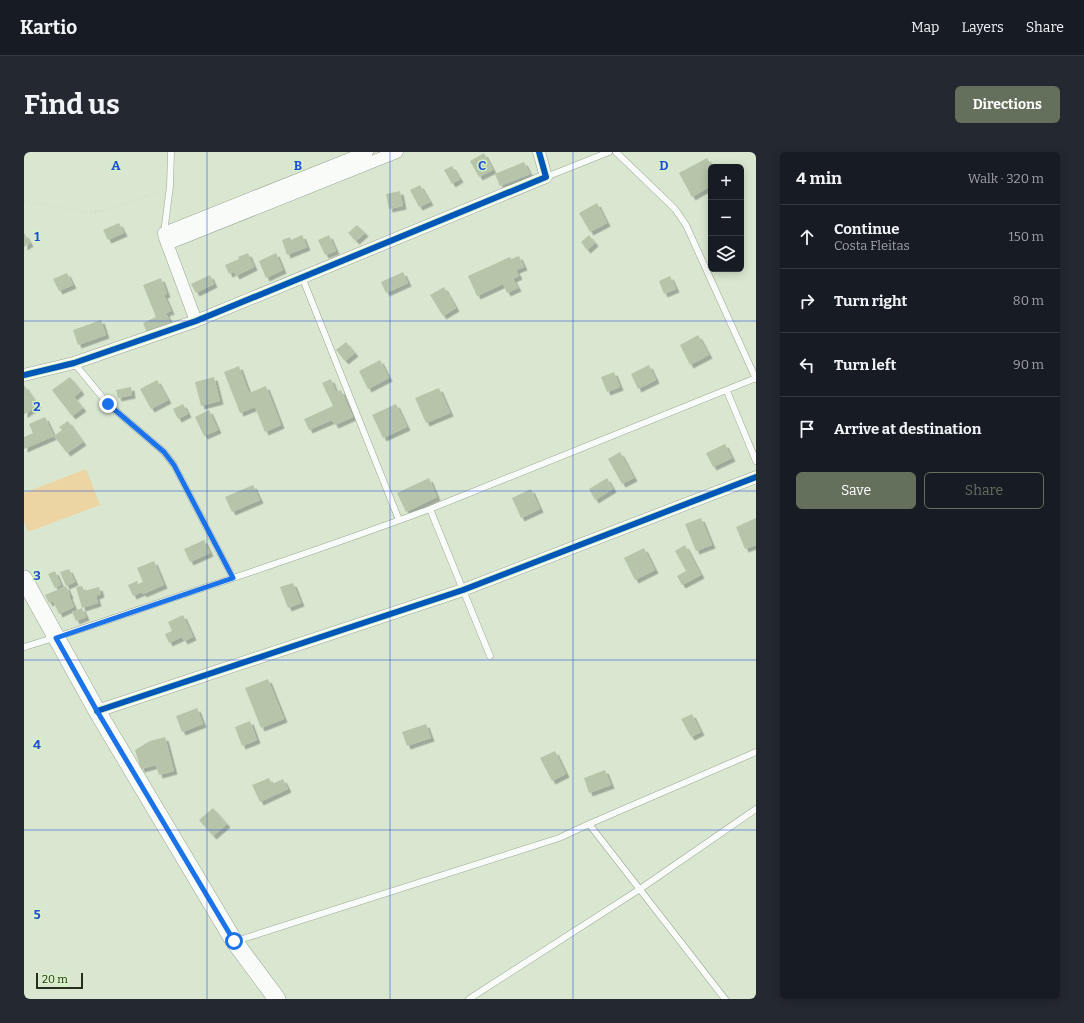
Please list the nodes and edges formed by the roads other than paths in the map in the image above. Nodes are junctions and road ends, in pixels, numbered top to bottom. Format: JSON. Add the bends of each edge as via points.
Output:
{"nodes":[{"id":1,"x":171,"y":152,"type":"edge"},
{"id":2,"x":366,"y":152,"type":"edge"},
{"id":3,"x":397,"y":152,"type":"edge"},
{"id":4,"x":539,"y":152,"type":"edge"},
{"id":5,"x":609,"y":152,"type":"edge"},
{"id":6,"x":616,"y":152,"type":"edge"},
{"id":7,"x":546,"y":176,"type":"junction"},
{"id":8,"x":166,"y":238,"type":"junction"},
{"id":9,"x":302,"y":277,"type":"junction"},
{"id":10,"x":196,"y":321,"type":"junction"},
{"id":11,"x":74,"y":363,"type":"junction"},
{"id":12,"x":24,"y":375,"type":"edge"},
{"id":13,"x":756,"y":379,"type":"edge"},
{"id":14,"x":727,"y":391,"type":"junction"},
{"id":15,"x":756,"y":461,"type":"edge"},
{"id":16,"x":756,"y":477,"type":"edge"},
{"id":17,"x":430,"y":509,"type":"junction"},
{"id":18,"x":399,"y":520,"type":"junction"},
{"id":19,"x":233,"y":578,"type":"junction"},
{"id":20,"x":24,"y":579,"type":"edge"},
{"id":21,"x":463,"y":590,"type":"junction"},
{"id":22,"x":56,"y":638,"type":"junction"},
{"id":23,"x":24,"y":647,"type":"edge"},
{"id":24,"x":490,"y":656,"type":"dead end"},
{"id":25,"x":97,"y":711,"type":"junction"},
{"id":26,"x":756,"y":752,"type":"edge"},
{"id":27,"x":756,"y":809,"type":"edge"},
{"id":28,"x":589,"y":824,"type":"junction"},
{"id":29,"x":640,"y":889,"type":"junction"},
{"id":30,"x":234,"y":941,"type":"junction"},
{"id":31,"x":277,"y":999,"type":"edge"},
{"id":32,"x":469,"y":999,"type":"edge"},
{"id":33,"x":725,"y":999,"type":"edge"}],
"edges":[{"from":1,"to":8,"type":"lane"},
{"from":2,"to":8,"type":"street"},
{"from":3,"to":8,"type":"street"},
{"from":4,"to":7,"type":"street"},
{"from":5,"to":7,"type":"lane"},
{"from":6,"to":13,"type":"lane","via":[[675,210],[686,226]]},
{"from":7,"to":9,"type":"street"},
{"from":8,"to":10,"type":"street"},
{"from":9,"to":10,"type":"street"},
{"from":9,"to":18,"type":"lane"},
{"from":10,"to":11,"type":"street"},
{"from":11,"to":12,"type":"street"},
{"from":11,"to":19,"type":"lane","via":[[108,404],[164,452],[174,465]]},
{"from":13,"to":14,"type":"lane"},
{"from":14,"to":15,"type":"lane"},
{"from":14,"to":17,"type":"lane"},
{"from":16,"to":21,"type":"street"},
{"from":17,"to":18,"type":"lane"},
{"from":17,"to":21,"type":"lane"},
{"from":18,"to":19,"type":"lane"},
{"from":19,"to":22,"type":"lane"},
{"from":20,"to":22,"type":"main road"},
{"from":21,"to":24,"type":"lane"},
{"from":21,"to":25,"type":"street"},
{"from":22,"to":23,"type":"lane"},
{"from":22,"to":25,"type":"main road"},
{"from":25,"to":30,"type":"main road"},
{"from":26,"to":28,"type":"lane"},
{"from":27,"to":29,"type":"lane"},
{"from":28,"to":29,"type":"lane"},
{"from":28,"to":30,"type":"lane","via":[[559,838]]},
{"from":29,"to":32,"type":"lane"},
{"from":29,"to":33,"type":"lane"},
{"from":30,"to":31,"type":"main road"}]}
